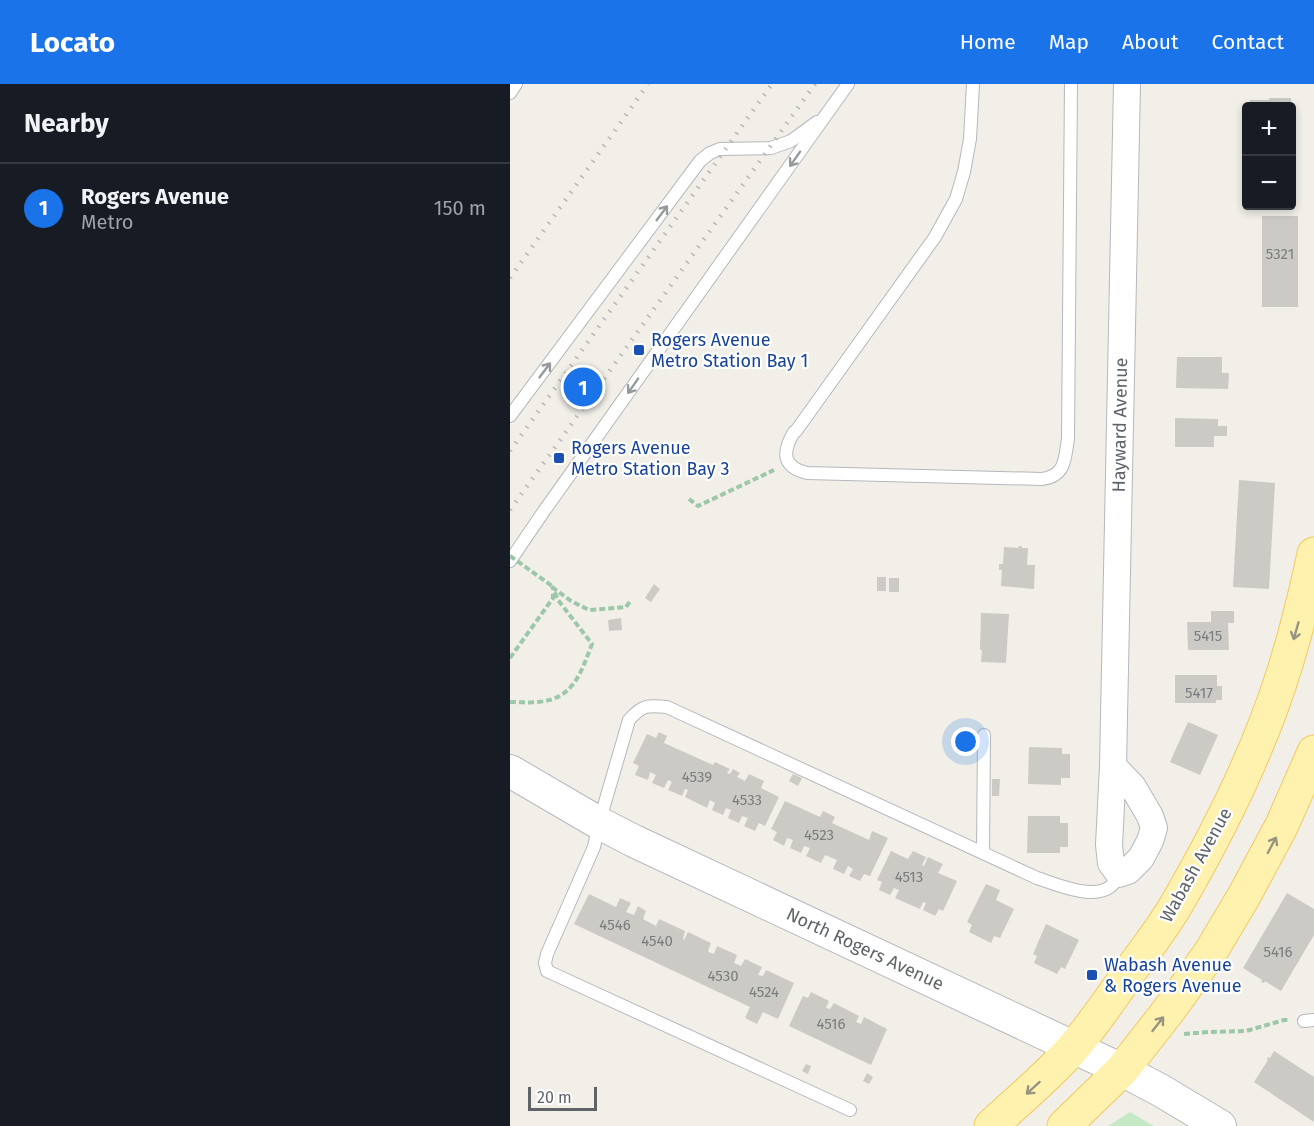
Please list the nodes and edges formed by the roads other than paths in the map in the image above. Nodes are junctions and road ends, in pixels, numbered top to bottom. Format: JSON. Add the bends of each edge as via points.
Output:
{"nodes":[{"id":1,"x":516,"y":84,"type":"edge"},
{"id":2,"x":849,"y":84,"type":"edge"},
{"id":3,"x":973,"y":84,"type":"edge"},
{"id":4,"x":1071,"y":84,"type":"edge"},
{"id":5,"x":1127,"y":84,"type":"edge"},
{"id":6,"x":510,"y":93,"type":"edge"},
{"id":7,"x":829,"y":111,"type":"junction"},
{"id":8,"x":510,"y":417,"type":"edge"},
{"id":9,"x":1314,"y":554,"type":"edge"},
{"id":10,"x":510,"y":561,"type":"edge"},
{"id":11,"x":984,"y":735,"type":"dead end"},
{"id":12,"x":1314,"y":752,"type":"edge"},
{"id":13,"x":1113,"y":766,"type":"junction"},
{"id":14,"x":510,"y":771,"type":"edge"},
{"id":15,"x":599,"y":823,"type":"junction"},
{"id":16,"x":983,"y":853,"type":"junction"},
{"id":17,"x":1119,"y":874,"type":"junction"},
{"id":18,"x":1073,"y":1047,"type":"junction"},
{"id":19,"x":1122,"y":1071,"type":"junction"},
{"id":20,"x":850,"y":1110,"type":"dead end"},
{"id":21,"x":991,"y":1126,"type":"edge"},
{"id":22,"x":1064,"y":1126,"type":"edge"},
{"id":23,"x":1220,"y":1126,"type":"edge"}],
"edges":[{"from":1,"to":6,"type":"lane"},
{"from":2,"to":7,"type":"lane"},
{"from":3,"to":4,"type":"lane","via":[[970,139],[956,199],[935,237],[789,439],[786,457],[795,470],[1042,479],[1059,473],[1068,438]]},
{"from":5,"to":13,"type":"street","name":"Hayward Avenue"},
{"from":8,"to":7,"type":"lane","one_way":true,"via":[[700,160],[720,149],[771,148],[791,141]]},
{"from":7,"to":10,"type":"lane","one_way":true},
{"from":9,"to":18,"type":"main road","name":"Wabash Avenue","one_way":true,"via":[[1282,678],[1230,805],[1162,926]]},
{"from":11,"to":16,"type":"lane"},
{"from":19,"to":12,"type":"main road","one_way":true,"via":[[1210,953],[1282,825]]},
{"from":13,"to":17,"type":"street","name":"Hayward Avenue","via":[[1108,845],[1111,863]]},
{"from":13,"to":17,"type":"street","via":[[1133,788],[1154,828],[1141,858]]},
{"from":14,"to":15,"type":"street","name":"North Rogers Avenue"},
{"from":15,"to":16,"type":"lane","via":[[629,720],[639,709],[667,707]]},
{"from":15,"to":18,"type":"street","name":"North Rogers Avenue"},
{"from":15,"to":20,"type":"lane","via":[[594,847],[547,954],[547,971]]},
{"from":16,"to":17,"type":"lane","via":[[1037,878],[1077,890],[1106,890],[1114,885]]},
{"from":18,"to":19,"type":"street","name":"North Rogers Avenue"},
{"from":18,"to":21,"type":"main road","name":"Wabash Avenue","one_way":true},
{"from":19,"to":22,"type":"main road"},
{"from":19,"to":23,"type":"street","name":"North Rogers Avenue"}]}
